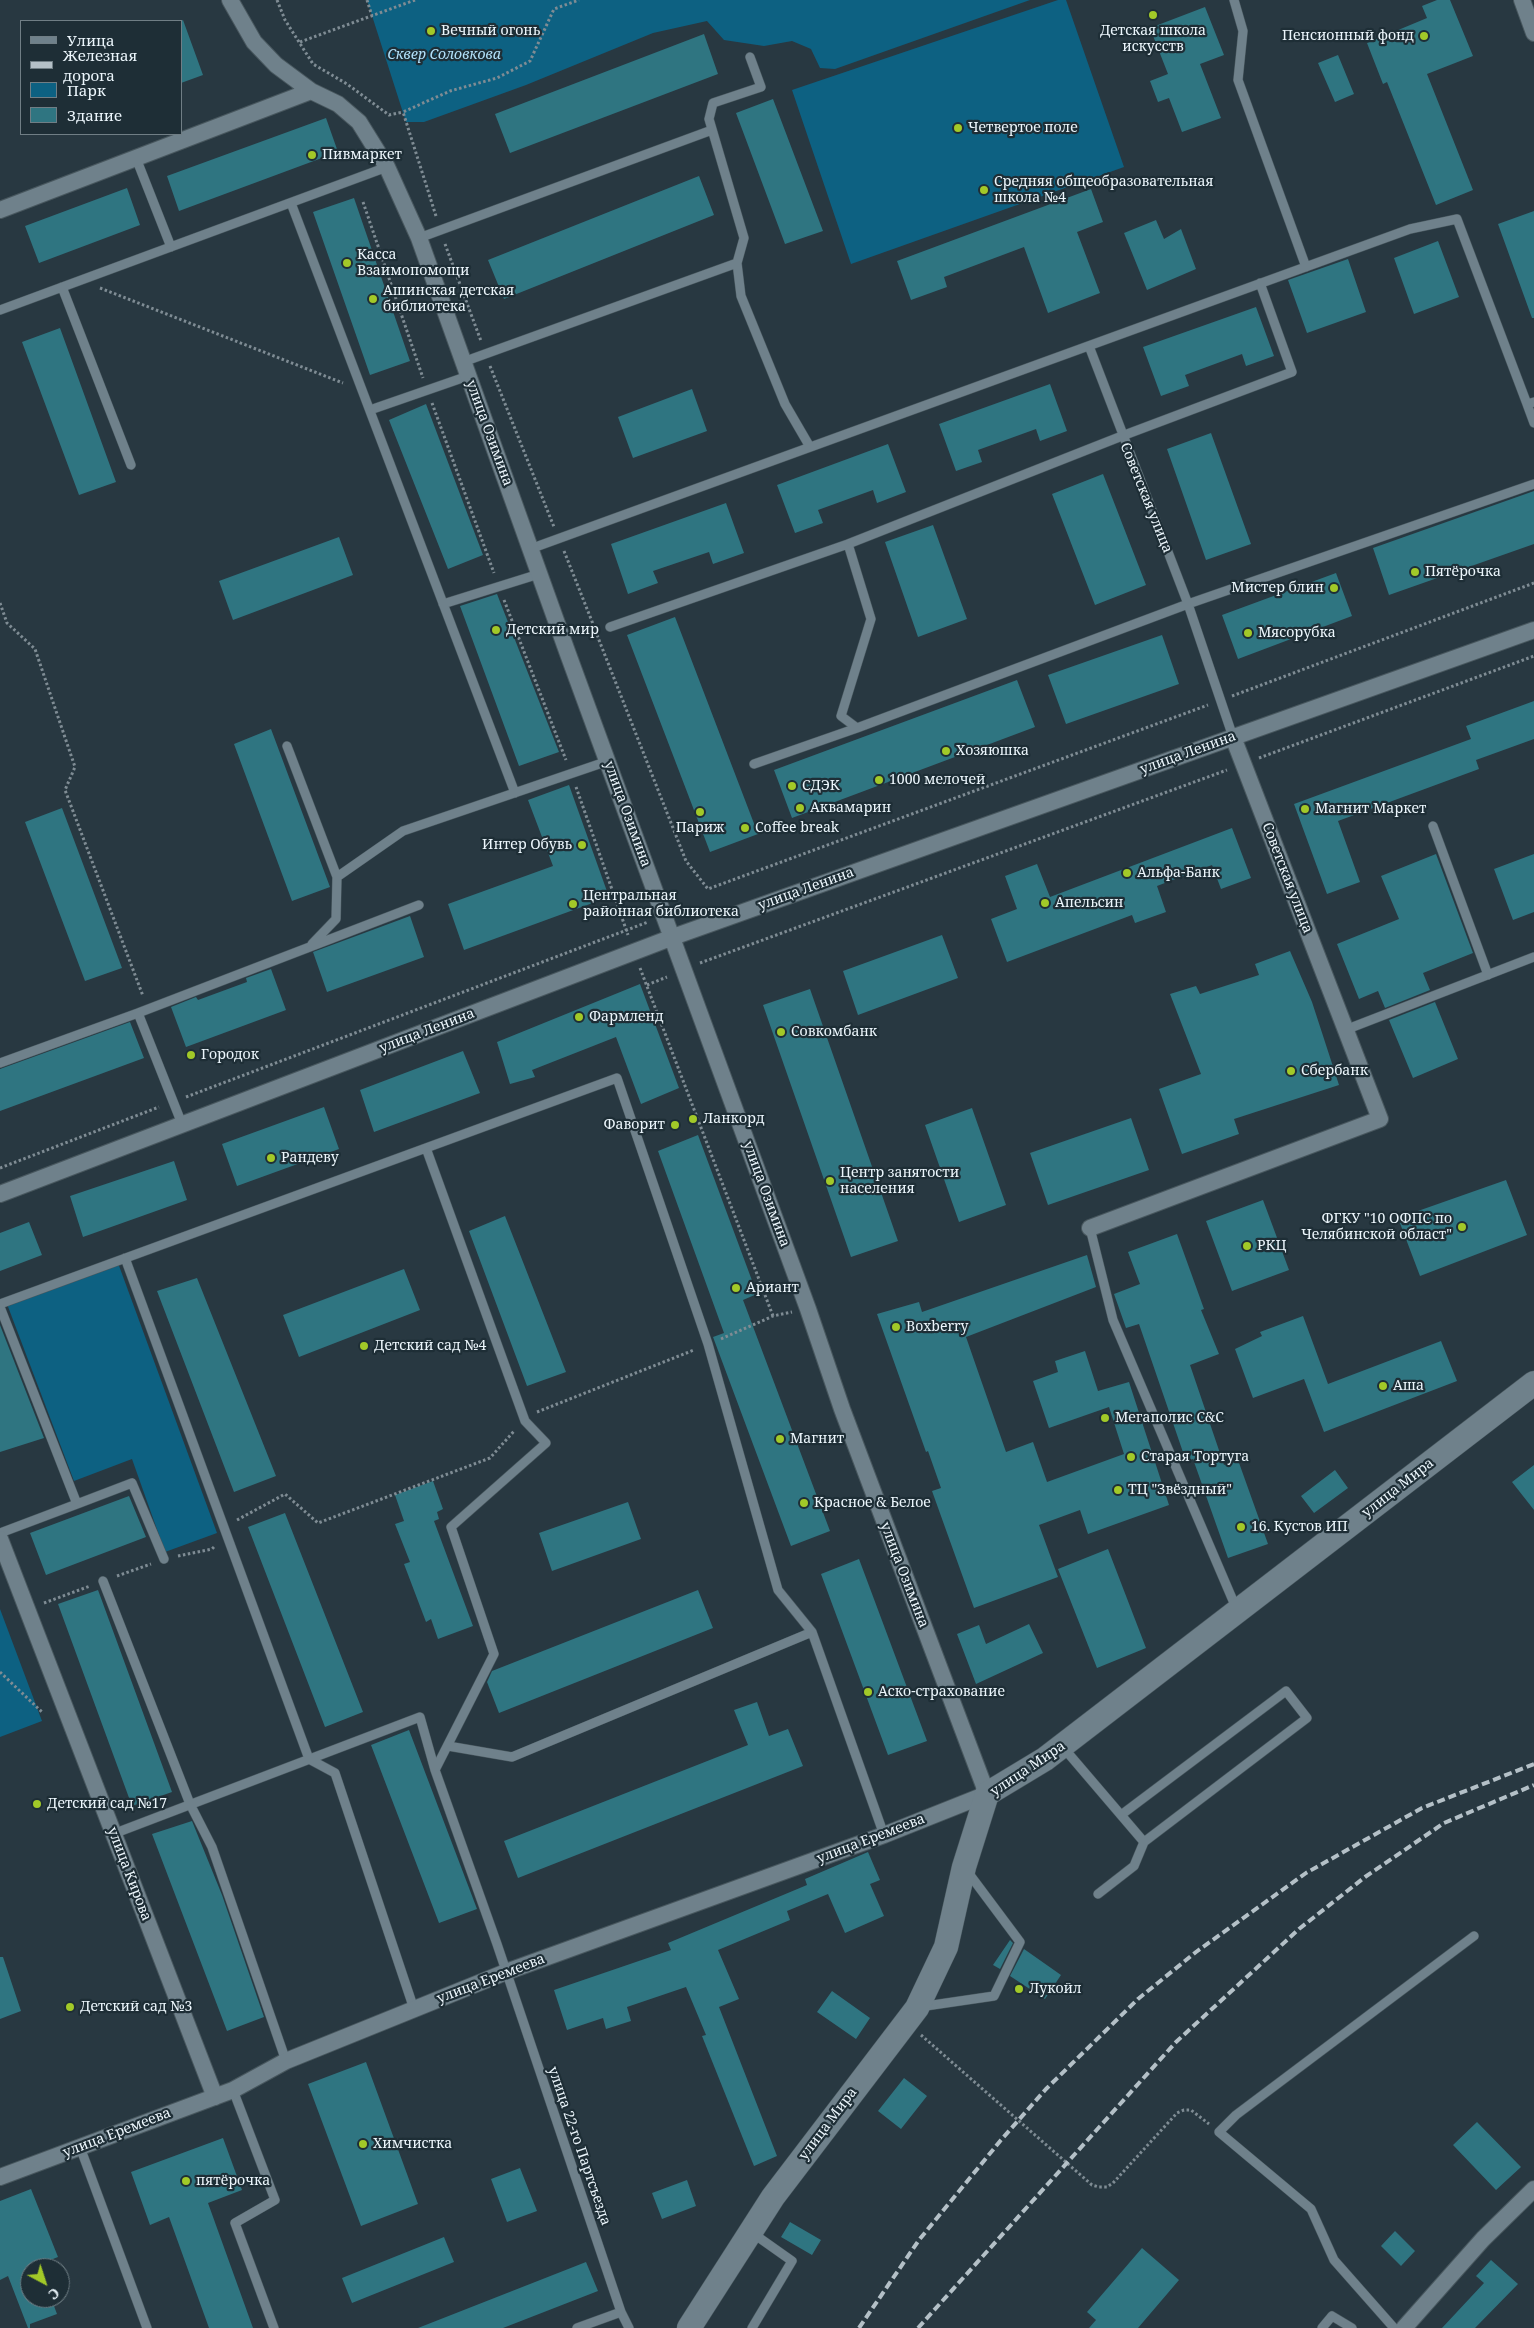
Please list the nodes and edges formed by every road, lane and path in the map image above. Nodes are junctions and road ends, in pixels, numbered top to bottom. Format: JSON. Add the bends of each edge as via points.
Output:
{"nodes":[{"id":1,"x":230,"y":0,"type":"edge"},
{"id":2,"x":277,"y":0,"type":"edge"},
{"id":3,"x":367,"y":0,"type":"edge"},
{"id":4,"x":415,"y":0,"type":"edge"},
{"id":5,"x":560,"y":0,"type":"edge"},
{"id":6,"x":579,"y":0,"type":"edge"},
{"id":7,"x":1234,"y":0,"type":"edge"},
{"id":8,"x":1522,"y":0,"type":"edge"},
{"id":9,"x":563,"y":5,"type":"junction"},
{"id":10,"x":372,"y":16,"type":"junction"},
{"id":11,"x":1534,"y":33,"type":"edge"},
{"id":12,"x":300,"y":42,"type":"junction"},
{"id":13,"x":750,"y":57,"type":"dead end"},
{"id":14,"x":311,"y":91,"type":"junction"},
{"id":15,"x":403,"y":112,"type":"junction"},
{"id":16,"x":712,"y":130,"type":"junction"},
{"id":17,"x":418,"y":157,"type":"dead end"},
{"id":18,"x":136,"y":158,"type":"junction"},
{"id":19,"x":387,"y":168,"type":"junction"},
{"id":20,"x":291,"y":203,"type":"junction"},
{"id":21,"x":0,"y":210,"type":"edge"},
{"id":22,"x":419,"y":238,"type":"junction"},
{"id":23,"x":171,"y":247,"type":"junction"},
{"id":24,"x":737,"y":263,"type":"junction"},
{"id":25,"x":1306,"y":267,"type":"junction"},
{"id":26,"x":87,"y":278,"type":"junction"},
{"id":27,"x":1260,"y":284,"type":"junction"},
{"id":28,"x":62,"y":287,"type":"junction"},
{"id":29,"x":0,"y":310,"type":"edge"},
{"id":30,"x":1089,"y":346,"type":"junction"},
{"id":31,"x":466,"y":369,"type":"junction"},
{"id":32,"x":362,"y":391,"type":"junction"},
{"id":33,"x":1530,"y":403,"type":"edge"},
{"id":34,"x":370,"y":410,"type":"junction"},
{"id":35,"x":1534,"y":423,"type":"edge"},
{"id":36,"x":1122,"y":436,"type":"junction"},
{"id":37,"x":810,"y":447,"type":"junction"},
{"id":38,"x":131,"y":465,"type":"dead end"},
{"id":39,"x":1534,"y":484,"type":"edge"},
{"id":40,"x":848,"y":544,"type":"junction"},
{"id":41,"x":530,"y":549,"type":"junction"},
{"id":42,"x":539,"y":574,"type":"junction"},
{"id":43,"x":0,"y":603,"type":"edge"},
{"id":44,"x":443,"y":604,"type":"junction"},
{"id":45,"x":1188,"y":604,"type":"junction"},
{"id":46,"x":610,"y":627,"type":"dead end"},
{"id":47,"x":1534,"y":630,"type":"edge"},
{"id":48,"x":1534,"y":656,"type":"edge"},
{"id":49,"x":858,"y":728,"type":"junction"},
{"id":50,"x":1233,"y":736,"type":"junction"},
{"id":51,"x":287,"y":746,"type":"dead end"},
{"id":52,"x":608,"y":761,"type":"junction"},
{"id":53,"x":754,"y":764,"type":"dead end"},
{"id":54,"x":1244,"y":764,"type":"junction"},
{"id":55,"x":515,"y":793,"type":"junction"},
{"id":56,"x":1433,"y":826,"type":"dead end"},
{"id":57,"x":337,"y":876,"type":"junction"},
{"id":58,"x":419,"y":905,"type":"dead end"},
{"id":59,"x":656,"y":919,"type":"dead end"},
{"id":60,"x":673,"y":936,"type":"junction"},
{"id":61,"x":312,"y":944,"type":"junction"},
{"id":62,"x":1534,"y":957,"type":"edge"},
{"id":63,"x":683,"y":970,"type":"junction"},
{"id":64,"x":1488,"y":975,"type":"junction"},
{"id":65,"x":647,"y":985,"type":"dead end"},
{"id":66,"x":148,"y":1010,"type":"junction"},
{"id":67,"x":138,"y":1013,"type":"junction"},
{"id":68,"x":1345,"y":1030,"type":"junction"},
{"id":69,"x":0,"y":1063,"type":"edge"},
{"id":70,"x":185,"y":1098,"type":"dead end"},
{"id":71,"x":166,"y":1105,"type":"dead end"},
{"id":72,"x":182,"y":1124,"type":"junction"},
{"id":73,"x":426,"y":1148,"type":"junction"},
{"id":74,"x":0,"y":1168,"type":"edge"},
{"id":75,"x":0,"y":1194,"type":"edge"},
{"id":76,"x":1090,"y":1228,"type":"joint"},
{"id":77,"x":125,"y":1258,"type":"junction"},
{"id":78,"x":0,"y":1306,"type":"edge"},
{"id":79,"x":808,"y":1309,"type":"junction"},
{"id":80,"x":708,"y":1344,"type":"junction"},
{"id":81,"x":1534,"y":1383,"type":"edge"},
{"id":82,"x":525,"y":1421,"type":"junction"},
{"id":83,"x":77,"y":1504,"type":"junction"},
{"id":84,"x":0,"y":1533,"type":"edge"},
{"id":85,"x":226,"y":1533,"type":"junction"},
{"id":86,"x":0,"y":1539,"type":"edge"},
{"id":87,"x":164,"y":1559,"type":"junction"},
{"id":88,"x":103,"y":1581,"type":"junction"},
{"id":89,"x":27,"y":1609,"type":"junction"},
{"id":90,"x":1238,"y":1612,"type":"junction"},
{"id":91,"x":812,"y":1632,"type":"junction"},
{"id":92,"x":0,"y":1672,"type":"edge"},
{"id":93,"x":43,"y":1713,"type":"dead end"},
{"id":94,"x":448,"y":1746,"type":"junction"},
{"id":95,"x":1062,"y":1746,"type":"junction"},
{"id":96,"x":309,"y":1759,"type":"junction"},
{"id":97,"x":435,"y":1770,"type":"junction"},
{"id":98,"x":987,"y":1794,"type":"junction"},
{"id":99,"x":190,"y":1804,"type":"junction"},
{"id":100,"x":1121,"y":1815,"type":"junction"},
{"id":101,"x":113,"y":1834,"type":"junction"},
{"id":102,"x":884,"y":1835,"type":"junction"},
{"id":103,"x":1144,"y":1842,"type":"junction"},
{"id":104,"x":964,"y":1867,"type":"junction"},
{"id":105,"x":1098,"y":1894,"type":"dead end"},
{"id":106,"x":1474,"y":1936,"type":"dead end"},
{"id":107,"x":506,"y":1972,"type":"junction"},
{"id":108,"x":414,"y":2009,"type":"junction"},
{"id":109,"x":911,"y":2015,"type":"junction"},
{"id":110,"x":286,"y":2061,"type":"junction"},
{"id":111,"x":233,"y":2090,"type":"junction"},
{"id":112,"x":215,"y":2097,"type":"junction"},
{"id":113,"x":1219,"y":2132,"type":"junction"},
{"id":114,"x":80,"y":2147,"type":"junction"},
{"id":115,"x":0,"y":2177,"type":"edge"},
{"id":116,"x":1534,"y":2189,"type":"edge"},
{"id":117,"x":751,"y":2232,"type":"junction"},
{"id":118,"x":621,"y":2312,"type":"junction"},
{"id":119,"x":148,"y":2328,"type":"edge"},
{"id":120,"x":274,"y":2328,"type":"edge"},
{"id":121,"x":577,"y":2328,"type":"edge"},
{"id":122,"x":629,"y":2328,"type":"edge"},
{"id":123,"x":689,"y":2328,"type":"edge"},
{"id":124,"x":752,"y":2328,"type":"edge"},
{"id":125,"x":1322,"y":2328,"type":"edge"},
{"id":126,"x":1352,"y":2328,"type":"edge"},
{"id":127,"x":1394,"y":2328,"type":"edge"},
{"id":128,"x":1404,"y":2328,"type":"edge"}],
"edges":[{"from":1,"to":14,"type":"street","name":"улица Озимина","via":[[254,42],[276,65]]},
{"from":2,"to":12,"type":"path","via":[[285,20]]},
{"from":3,"to":10,"type":"path"},
{"from":4,"to":10,"type":"path"},
{"from":5,"to":9,"type":"path"},
{"from":6,"to":9,"type":"path"},
{"from":7,"to":25,"type":"lane","via":[[1243,31],[1238,80]]},
{"from":8,"to":11,"type":"street"},
{"from":9,"to":15,"type":"path","via":[[554,9],[530,61],[497,78],[450,91]]},
{"from":10,"to":12,"type":"path"},
{"from":12,"to":15,"type":"path","via":[[313,64],[389,115]]},
{"from":13,"to":16,"type":"lane","via":[[761,87],[713,103],[709,118]]},
{"from":14,"to":18,"type":"street"},
{"from":14,"to":19,"type":"street","name":"улица Озимина","via":[[338,104],[359,122]]},
{"from":15,"to":17,"type":"path"},
{"from":16,"to":22,"type":"lane"},
{"from":16,"to":24,"type":"lane","via":[[744,238]]},
{"from":18,"to":21,"type":"street"},
{"from":18,"to":23,"type":"lane"},
{"from":19,"to":20,"type":"lane"},
{"from":19,"to":22,"type":"street","name":"улица Озимина"},
{"from":20,"to":23,"type":"lane"},
{"from":20,"to":32,"type":"lane"},
{"from":22,"to":31,"type":"street","name":"улица Озимина"},
{"from":23,"to":26,"type":"lane"},
{"from":24,"to":31,"type":"lane"},
{"from":24,"to":37,"type":"lane","via":[[744,305],[785,404]]},
{"from":25,"to":27,"type":"lane"},
{"from":25,"to":33,"type":"lane","via":[[1410,229],[1457,219]]},
{"from":26,"to":28,"type":"lane"},
{"from":26,"to":32,"type":"path","via":[[102,289]]},
{"from":27,"to":30,"type":"lane"},
{"from":27,"to":36,"type":"lane","via":[[1292,372]]},
{"from":28,"to":29,"type":"lane"},
{"from":28,"to":38,"type":"lane"},
{"from":30,"to":36,"type":"lane","name":"Советская улица"},
{"from":30,"to":37,"type":"lane"},
{"from":31,"to":34,"type":"lane"},
{"from":31,"to":41,"type":"street","name":"улица Озимина"},
{"from":32,"to":34,"type":"lane"},
{"from":33,"to":35,"type":"lane"},
{"from":34,"to":44,"type":"lane"},
{"from":36,"to":40,"type":"lane"},
{"from":36,"to":45,"type":"lane","name":"Советская улица"},
{"from":37,"to":41,"type":"lane"},
{"from":39,"to":45,"type":"lane"},
{"from":40,"to":46,"type":"lane"},
{"from":40,"to":49,"type":"lane","via":[[871,619],[841,716]]},
{"from":41,"to":42,"type":"street","name":"улица Озимина"},
{"from":42,"to":44,"type":"lane"},
{"from":42,"to":52,"type":"street","name":"улица Озимина"},
{"from":43,"to":66,"type":"path","via":[[7,623],[35,649],[75,768],[66,790]]},
{"from":44,"to":55,"type":"lane"},
{"from":45,"to":49,"type":"lane"},
{"from":45,"to":50,"type":"lane","name":"Советская улица"},
{"from":47,"to":50,"type":"street","name":"улица Ленина"},
{"from":48,"to":54,"type":"path"},
{"from":49,"to":53,"type":"lane"},
{"from":50,"to":54,"type":"street","name":"Советская улица"},
{"from":50,"to":60,"type":"street","name":"улица Ленина"},
{"from":51,"to":57,"type":"lane"},
{"from":52,"to":55,"type":"lane"},
{"from":52,"to":60,"type":"street","name":"улица Озимина"},
{"from":54,"to":63,"type":"path"},
{"from":54,"to":68,"type":"street","name":"Советская улица"},
{"from":55,"to":57,"type":"lane","via":[[403,831]]},
{"from":56,"to":64,"type":"lane"},
{"from":57,"to":61,"type":"lane","via":[[336,919]]},
{"from":58,"to":61,"type":"lane"},
{"from":59,"to":70,"type":"path"},
{"from":60,"to":63,"type":"street","name":"улица Озимина"},
{"from":60,"to":72,"type":"street","name":"улица Ленина"},
{"from":61,"to":66,"type":"lane"},
{"from":62,"to":64,"type":"lane"},
{"from":63,"to":65,"type":"path"},
{"from":63,"to":79,"type":"street","name":"улица Озимина"},
{"from":64,"to":68,"type":"lane"},
{"from":66,"to":67,"type":"lane"},
{"from":67,"to":69,"type":"lane"},
{"from":67,"to":72,"type":"lane"},
{"from":68,"to":76,"type":"street","name":"Советская улица","via":[[1380,1119]]},
{"from":71,"to":74,"type":"path"},
{"from":72,"to":75,"type":"street","name":"улица Ленина"},
{"from":73,"to":77,"type":"lane"},
{"from":73,"to":80,"type":"lane","via":[[617,1078]]},
{"from":73,"to":82,"type":"lane"},
{"from":76,"to":90,"type":"lane","via":[[1113,1320]]},
{"from":77,"to":78,"type":"lane"},
{"from":77,"to":85,"type":"lane"},
{"from":78,"to":83,"type":"lane"},
{"from":79,"to":80,"type":"path","via":[[773,1316]]},
{"from":79,"to":98,"type":"street","name":"улица Озимина","via":[[842,1409]]},
{"from":80,"to":82,"type":"path","via":[[537,1412]]},
{"from":80,"to":91,"type":"lane","via":[[778,1590]]},
{"from":81,"to":90,"type":"street","name":"улица Мира"},
{"from":82,"to":85,"type":"path","via":[[490,1458],[327,1520],[318,1523],[285,1494],[238,1518]]},
{"from":82,"to":94,"type":"lane","via":[[546,1443],[451,1527],[494,1654]]},
{"from":83,"to":84,"type":"lane"},
{"from":83,"to":87,"type":"lane","via":[[132,1483]]},
{"from":85,"to":87,"type":"path","via":[[212,1549]]},
{"from":85,"to":96,"type":"lane"},
{"from":86,"to":89,"type":"street","name":"улица Кирова"},
{"from":87,"to":88,"type":"path"},
{"from":88,"to":89,"type":"path"},
{"from":88,"to":99,"type":"lane"},
{"from":89,"to":101,"type":"street","name":"улица Кирова"},
{"from":90,"to":95,"type":"street","name":"улица Мира"},
{"from":91,"to":94,"type":"lane","via":[[512,1757]]},
{"from":91,"to":102,"type":"lane"},
{"from":92,"to":93,"type":"path"},
{"from":94,"to":97,"type":"lane"},
{"from":95,"to":98,"type":"street","name":"улица Мира"},
{"from":95,"to":100,"type":"lane"},
{"from":96,"to":97,"type":"lane","name":"улица 22-го Партсъезда","via":[[420,1717]]},
{"from":96,"to":99,"type":"lane"},
{"from":96,"to":108,"type":"lane","via":[[335,1773]]},
{"from":97,"to":107,"type":"lane","name":"улица 22-го Партсъезда"},
{"from":98,"to":102,"type":"street","name":"улица Еремеева"},
{"from":98,"to":104,"type":"street","name":"улица Мира"},
{"from":99,"to":101,"type":"lane"},
{"from":99,"to":110,"type":"lane","via":[[212,1847]]},
{"from":100,"to":103,"type":"lane"},
{"from":100,"to":103,"type":"lane","via":[[1286,1691],[1307,1718]]},
{"from":101,"to":112,"type":"street","name":"улица Кирова"},
{"from":102,"to":107,"type":"street","name":"улица Еремеева"},
{"from":103,"to":105,"type":"lane","via":[[1134,1866]]},
{"from":104,"to":109,"type":"street","name":"улица Мира","via":[[946,1948]]},
{"from":104,"to":109,"type":"lane","via":[[1020,1942],[994,1996]]},
{"from":106,"to":113,"type":"lane","via":[[1236,2115]]},
{"from":107,"to":108,"type":"street","name":"улица Еремеева"},
{"from":107,"to":118,"type":"lane","name":"улица 22-го Партсъезда"},
{"from":108,"to":110,"type":"street","name":"улица Еремеева"},
{"from":109,"to":113,"type":"path","via":[[1092,2185],[1107,2187],[1113,2183],[1177,2113],[1184,2110],[1191,2110]]},
{"from":109,"to":117,"type":"street","name":"улица Мира","via":[[773,2197]]},
{"from":110,"to":111,"type":"street","name":"улица Еремеева"},
{"from":111,"to":112,"type":"street","name":"улица Еремеева"},
{"from":111,"to":120,"type":"lane","via":[[275,2200],[235,2223]]},
{"from":112,"to":114,"type":"street","name":"улица Еремеева"},
{"from":113,"to":127,"type":"lane","via":[[1311,2209],[1334,2260]]},
{"from":114,"to":115,"type":"street","name":"улица Еремеева"},
{"from":114,"to":119,"type":"lane"},
{"from":116,"to":128,"type":"street","via":[[1483,2238]]},
{"from":117,"to":123,"type":"street","name":"улица Мира"},
{"from":117,"to":124,"type":"lane","via":[[792,2261]]},
{"from":118,"to":121,"type":"lane"},
{"from":118,"to":122,"type":"lane","name":"улица 22-го Партсъезда"},
{"from":125,"to":126,"type":"lane","via":[[1332,2316]]}]}
